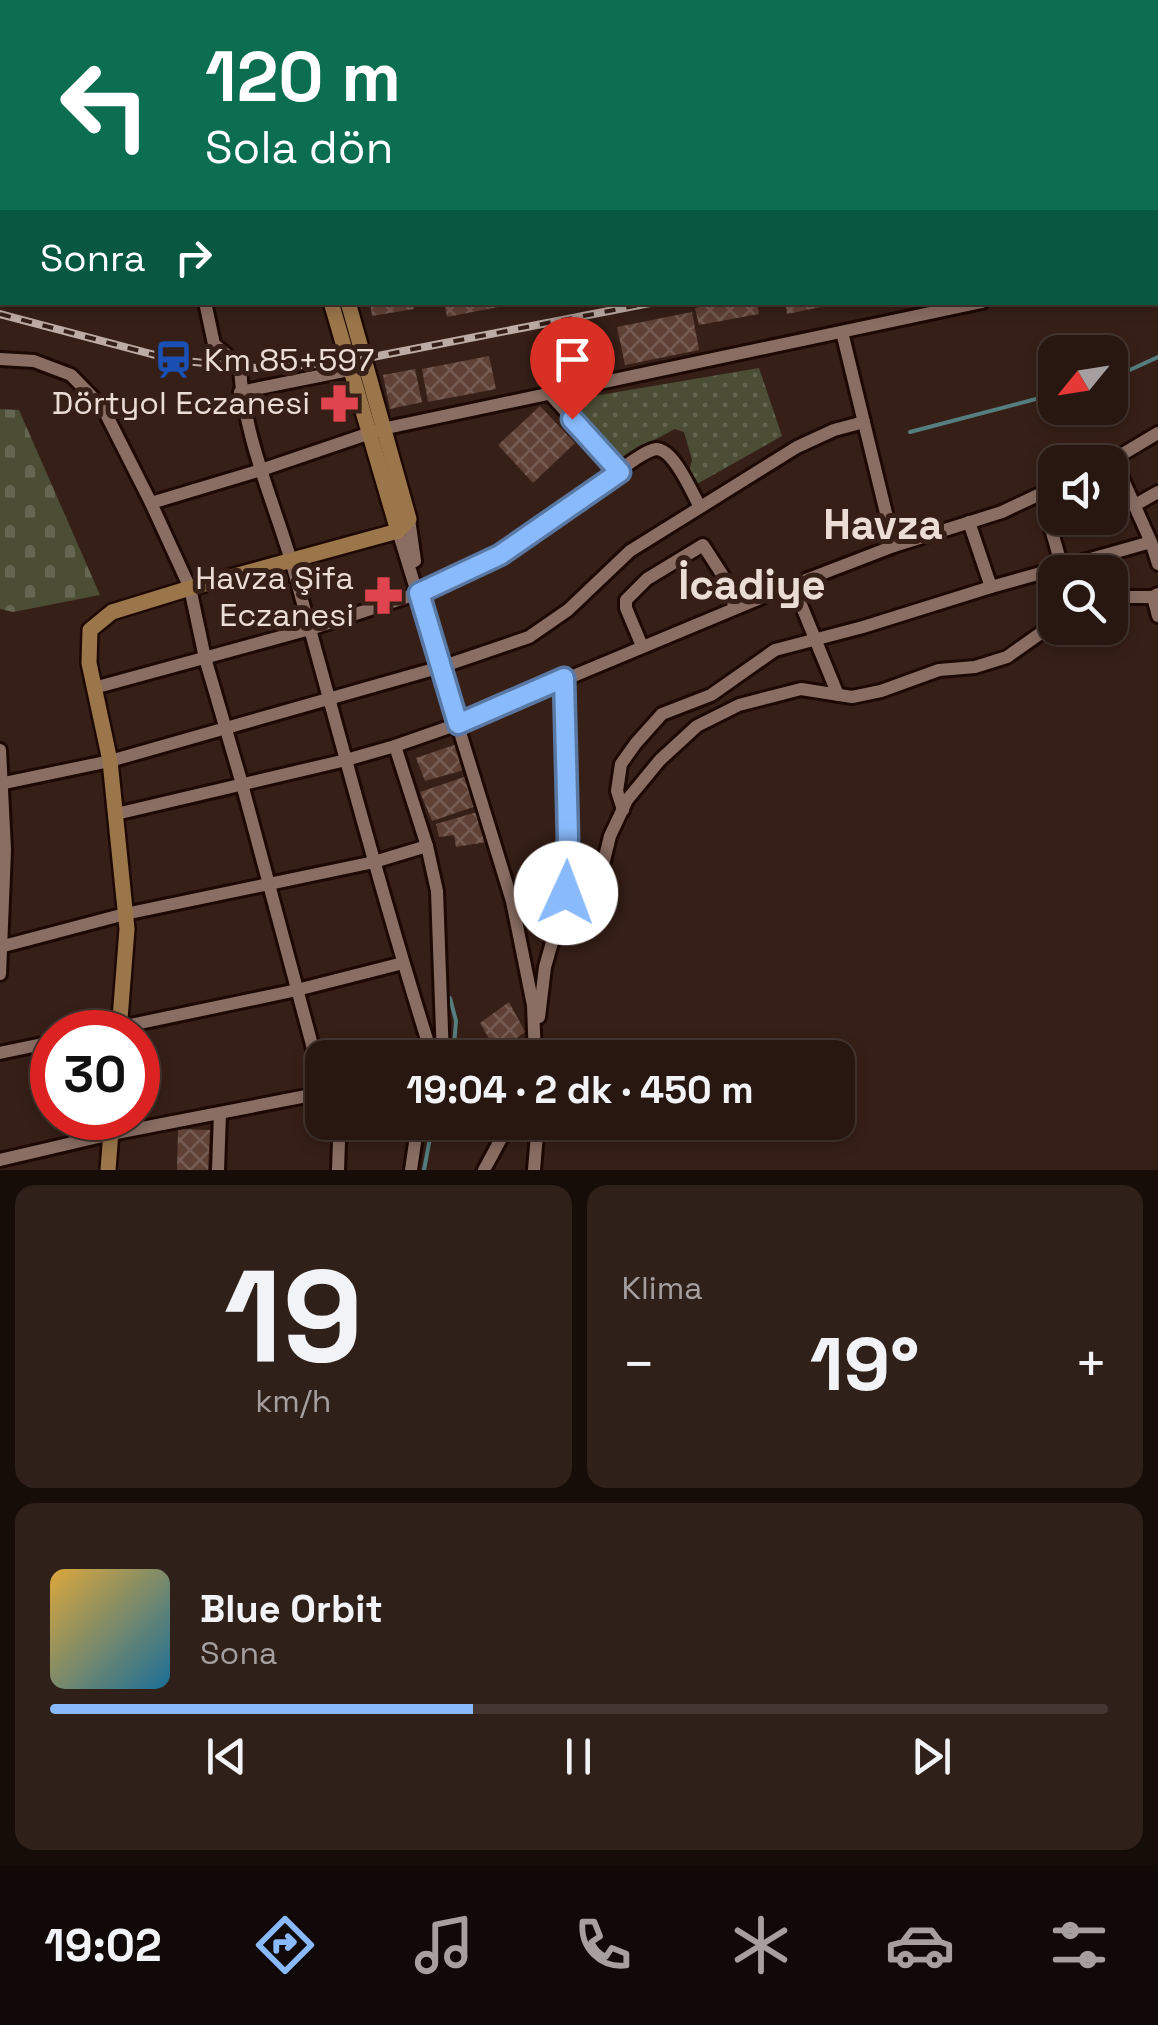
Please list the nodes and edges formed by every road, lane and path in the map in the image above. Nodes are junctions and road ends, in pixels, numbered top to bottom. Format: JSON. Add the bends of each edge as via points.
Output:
{"nodes":[{"id":1,"x":640,"y":0,"type":"edge"},
{"id":2,"x":676,"y":0,"type":"edge"},
{"id":3,"x":206,"y":305,"type":"edge"},
{"id":4,"x":332,"y":305,"type":"edge"},
{"id":5,"x":349,"y":305,"type":"edge"},
{"id":6,"x":968,"y":305,"type":"edge"},
{"id":7,"x":842,"y":332,"type":"junction"},
{"id":8,"x":0,"y":359,"type":"edge"},
{"id":9,"x":349,"y":370,"type":"junction"},
{"id":10,"x":240,"y":392,"type":"junction"},
{"id":11,"x":548,"y":392,"type":"junction"},
{"id":12,"x":864,"y":422,"type":"junction"},
{"id":13,"x":375,"y":432,"type":"junction"},
{"id":14,"x":1158,"y":433,"type":"edge"},
{"id":15,"x":1128,"y":451,"type":"edge"},
{"id":16,"x":260,"y":470,"type":"junction"},
{"id":17,"x":620,"y":472,"type":"junction"},
{"id":18,"x":1128,"y":492,"type":"edge"},
{"id":19,"x":1158,"y":492,"type":"edge"},
{"id":20,"x":1038,"y":495,"type":"edge"},
{"id":21,"x":151,"y":503,"type":"junction"},
{"id":22,"x":1135,"y":505,"type":"junction"},
{"id":23,"x":700,"y":507,"type":"junction"},
{"id":24,"x":969,"y":522,"type":"junction"},
{"id":25,"x":404,"y":525,"type":"junction"},
{"id":26,"x":1151,"y":542,"type":"junction"},
{"id":27,"x":894,"y":546,"type":"junction"},
{"id":28,"x":1105,"y":555,"type":"edge"},
{"id":29,"x":292,"y":561,"type":"junction"},
{"id":30,"x":1158,"y":564,"type":"edge"},
{"id":31,"x":1038,"y":574,"type":"edge"},
{"id":32,"x":793,"y":585,"type":"junction"},
{"id":33,"x":991,"y":587,"type":"junction"},
{"id":34,"x":190,"y":588,"type":"junction"},
{"id":35,"x":419,"y":593,"type":"junction"},
{"id":36,"x":1156,"y":595,"type":"edge"},
{"id":37,"x":1128,"y":596,"type":"edge"},
{"id":38,"x":735,"y":608,"type":"junction"},
{"id":39,"x":1158,"y":616,"type":"edge"},
{"id":40,"x":310,"y":630,"type":"junction"},
{"id":41,"x":1038,"y":635,"type":"edge"},
{"id":42,"x":815,"y":640,"type":"junction"},
{"id":43,"x":642,"y":646,"type":"junction"},
{"id":44,"x":205,"y":658,"type":"junction"},
{"id":45,"x":440,"y":667,"type":"junction"},
{"id":46,"x":564,"y":678,"type":"junction"},
{"id":47,"x":94,"y":688,"type":"junction"},
{"id":48,"x":838,"y":695,"type":"junction"},
{"id":49,"x":329,"y":698,"type":"junction"},
{"id":50,"x":458,"y":724,"type":"junction"},
{"id":51,"x":226,"y":728,"type":"junction"},
{"id":52,"x":395,"y":746,"type":"junction"},
{"id":53,"x":0,"y":750,"type":"edge"},
{"id":54,"x":346,"y":760,"type":"junction"},
{"id":55,"x":110,"y":762,"type":"junction"},
{"id":56,"x":2,"y":784,"type":"edge"},
{"id":57,"x":242,"y":784,"type":"junction"},
{"id":58,"x":623,"y":810,"type":"junction"},
{"id":59,"x":116,"y":814,"type":"junction"},
{"id":60,"x":427,"y":846,"type":"junction"},
{"id":61,"x":374,"y":862,"type":"junction"},
{"id":62,"x":268,"y":884,"type":"junction"},
{"id":63,"x":566,"y":893,"type":"junction"},
{"id":64,"x":126,"y":914,"type":"junction"},
{"id":65,"x":1,"y":947,"type":"edge"},
{"id":66,"x":403,"y":964,"type":"junction"},
{"id":67,"x":0,"y":974,"type":"edge"},
{"id":68,"x":297,"y":990,"type":"junction"},
{"id":69,"x":121,"y":1010,"type":"edge"},
{"id":70,"x":160,"y":1021,"type":"edge"},
{"id":71,"x":311,"y":1040,"type":"edge"},
{"id":72,"x":427,"y":1040,"type":"edge"},
{"id":73,"x":442,"y":1040,"type":"edge"},
{"id":74,"x":533,"y":1040,"type":"edge"},
{"id":75,"x":536,"y":1040,"type":"edge"},
{"id":76,"x":30,"y":1047,"type":"edge"},
{"id":77,"x":0,"y":1053,"type":"edge"},
{"id":78,"x":305,"y":1096,"type":"edge"},
{"id":79,"x":220,"y":1112,"type":"junction"},
{"id":80,"x":160,"y":1120,"type":"edge"},
{"id":81,"x":66,"y":1140,"type":"edge"},
{"id":82,"x":111,"y":1140,"type":"edge"},
{"id":83,"x":338,"y":1140,"type":"edge"},
{"id":84,"x":416,"y":1140,"type":"edge"},
{"id":85,"x":500,"y":1140,"type":"edge"},
{"id":86,"x":536,"y":1140,"type":"edge"},
{"id":87,"x":0,"y":1160,"type":"edge"},
{"id":88,"x":108,"y":1170,"type":"edge"},
{"id":89,"x":218,"y":1170,"type":"edge"},
{"id":90,"x":338,"y":1170,"type":"edge"},
{"id":91,"x":412,"y":1170,"type":"edge"},
{"id":92,"x":484,"y":1170,"type":"edge"},
{"id":93,"x":534,"y":1170,"type":"edge"}],
"edges":[{"from":1,"to":2,"type":"street"},
{"from":3,"to":10,"type":"street","via":[[214,344],[240,366]]},
{"from":4,"to":9,"type":"main road"},
{"from":5,"to":13,"type":"main road"},
{"from":6,"to":7,"type":"street"},
{"from":7,"to":11,"type":"street"},
{"from":7,"to":12,"type":"street"},
{"from":8,"to":21,"type":"street","via":[[34,361],[72,375],[102,408]]},
{"from":9,"to":10,"type":"street"},
{"from":9,"to":13,"type":"main road"},
{"from":10,"to":16,"type":"street"},
{"from":11,"to":13,"type":"street"},
{"from":11,"to":17,"type":"street"},
{"from":12,"to":23,"type":"street","via":[[796,446]]},
{"from":12,"to":27,"type":"street"},
{"from":13,"to":16,"type":"street"},
{"from":13,"to":25,"type":"main road"},
{"from":14,"to":15,"type":"street"},
{"from":16,"to":21,"type":"street"},
{"from":16,"to":29,"type":"street"},
{"from":17,"to":23,"type":"street","via":[[653,449],[663,450]]},
{"from":17,"to":35,"type":"street","via":[[500,555]]},
{"from":18,"to":22,"type":"street"},
{"from":19,"to":22,"type":"street"},
{"from":20,"to":24,"type":"street"},
{"from":21,"to":34,"type":"street"},
{"from":22,"to":26,"type":"street"},
{"from":23,"to":45,"type":"street","via":[[630,551],[529,637]]},
{"from":24,"to":27,"type":"street"},
{"from":24,"to":33,"type":"street"},
{"from":25,"to":29,"type":"main road"},
{"from":25,"to":35,"type":"street"},
{"from":26,"to":28,"type":"street"},
{"from":26,"to":30,"type":"street"},
{"from":27,"to":32,"type":"street"},
{"from":29,"to":34,"type":"main road"},
{"from":29,"to":40,"type":"street"},
{"from":31,"to":33,"type":"street"},
{"from":32,"to":38,"type":"street"},
{"from":32,"to":42,"type":"street"},
{"from":33,"to":42,"type":"street"},
{"from":34,"to":44,"type":"street"},
{"from":34,"to":47,"type":"main road","via":[[112,612],[90,630]]},
{"from":35,"to":40,"type":"street"},
{"from":35,"to":45,"type":"street"},
{"from":36,"to":37,"type":"street"},
{"from":36,"to":39,"type":"street"},
{"from":38,"to":43,"type":"street"},
{"from":38,"to":43,"type":"street","via":[[703,545],[626,600]]},
{"from":40,"to":44,"type":"street"},
{"from":40,"to":49,"type":"street"},
{"from":41,"to":48,"type":"street","via":[[1007,658],[939,670],[852,698]]},
{"from":42,"to":48,"type":"street"},
{"from":42,"to":58,"type":"street","via":[[774,650],[711,695],[662,714],[621,764],[617,791]]},
{"from":43,"to":46,"type":"street"},
{"from":44,"to":47,"type":"street"},
{"from":44,"to":51,"type":"street"},
{"from":45,"to":49,"type":"street"},
{"from":45,"to":50,"type":"street"},
{"from":46,"to":50,"type":"street"},
{"from":46,"to":63,"type":"street"},
{"from":47,"to":55,"type":"main road"},
{"from":48,"to":58,"type":"street","via":[[801,689],[738,705],[696,726]]},
{"from":49,"to":51,"type":"street"},
{"from":49,"to":54,"type":"street"},
{"from":50,"to":52,"type":"street"},
{"from":50,"to":74,"type":"street","via":[[512,902]]},
{"from":51,"to":55,"type":"street"},
{"from":51,"to":57,"type":"street"},
{"from":52,"to":54,"type":"street"},
{"from":52,"to":60,"type":"street"},
{"from":53,"to":56,"type":"street"},
{"from":54,"to":57,"type":"street"},
{"from":54,"to":61,"type":"street"},
{"from":55,"to":56,"type":"street"},
{"from":55,"to":59,"type":"main road"},
{"from":56,"to":65,"type":"street"},
{"from":57,"to":59,"type":"street"},
{"from":57,"to":62,"type":"street"},
{"from":58,"to":63,"type":"street","via":[[600,877],[587,892]]},
{"from":59,"to":64,"type":"main road"},
{"from":60,"to":61,"type":"street"},
{"from":60,"to":73,"type":"street","via":[[437,891]]},
{"from":61,"to":62,"type":"street"},
{"from":61,"to":66,"type":"street"},
{"from":62,"to":64,"type":"street"},
{"from":62,"to":68,"type":"street"},
{"from":63,"to":75,"type":"street","via":[[544,967]]},
{"from":64,"to":65,"type":"street"},
{"from":64,"to":69,"type":"main road"},
{"from":65,"to":67,"type":"street"},
{"from":66,"to":68,"type":"street"},
{"from":66,"to":72,"type":"street"},
{"from":68,"to":70,"type":"street"},
{"from":68,"to":71,"type":"street"},
{"from":76,"to":77,"type":"street"},
{"from":78,"to":79,"type":"street"},
{"from":79,"to":80,"type":"street"},
{"from":79,"to":89,"type":"street"},
{"from":81,"to":87,"type":"street"},
{"from":82,"to":88,"type":"main road"},
{"from":83,"to":90,"type":"street"},
{"from":84,"to":91,"type":"street"},
{"from":85,"to":92,"type":"street"},
{"from":86,"to":93,"type":"street"}]}
